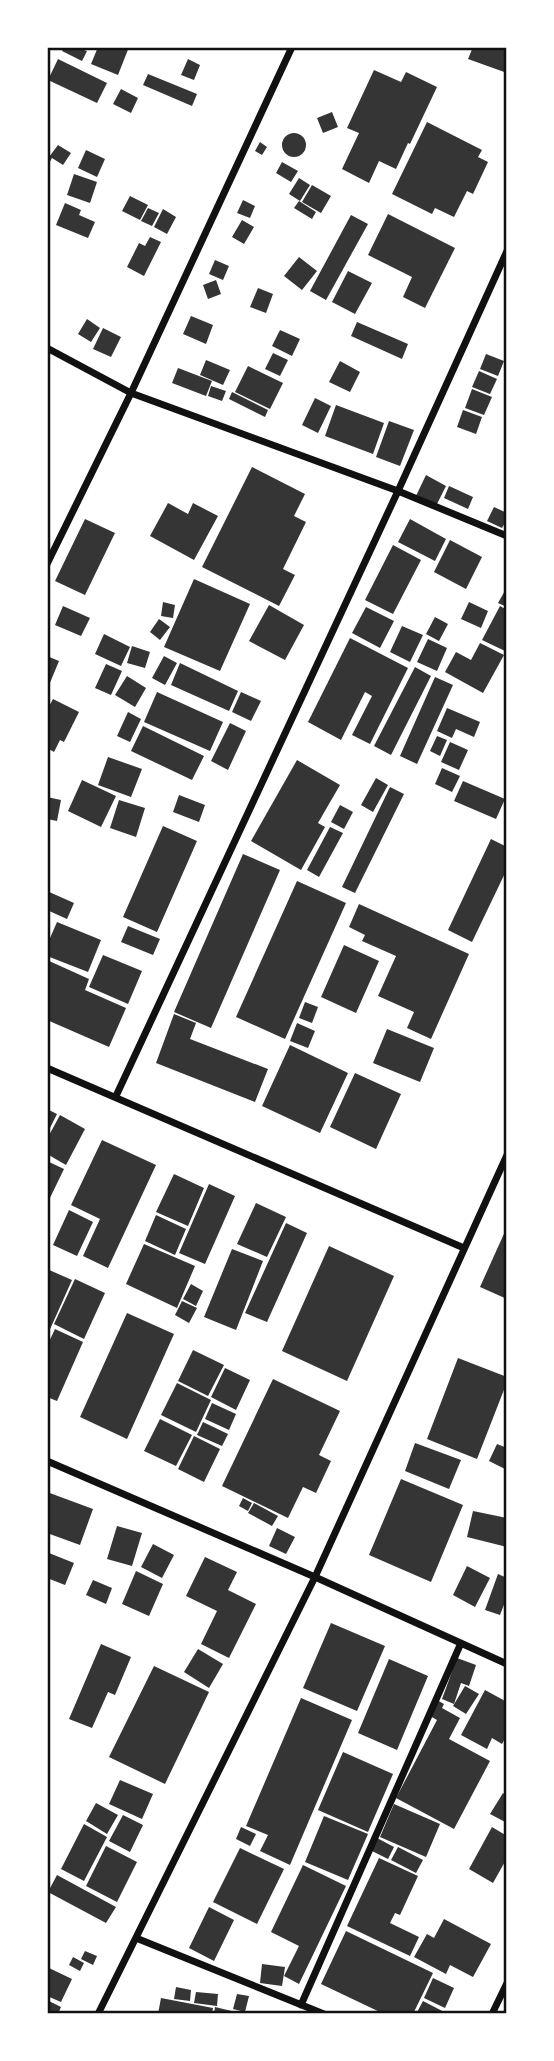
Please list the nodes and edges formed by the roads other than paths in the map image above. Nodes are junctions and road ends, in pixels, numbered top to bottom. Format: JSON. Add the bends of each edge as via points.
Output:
{"nodes":[{"id":1,"x":292,"y":47,"type":"edge"},
{"id":2,"x":507,"y":251,"type":"edge"},
{"id":3,"x":47,"y":348,"type":"edge"},
{"id":4,"x":131,"y":393,"type":"junction"},
{"id":5,"x":398,"y":491,"type":"junction"},
{"id":6,"x":507,"y":536,"type":"edge"},
{"id":7,"x":47,"y":564,"type":"edge"},
{"id":8,"x":47,"y":1068,"type":"edge"},
{"id":9,"x":116,"y":1096,"type":"junction"},
{"id":10,"x":507,"y":1155,"type":"edge"},
{"id":11,"x":464,"y":1248,"type":"junction"},
{"id":12,"x":47,"y":1461,"type":"edge"},
{"id":13,"x":315,"y":1577,"type":"junction"},
{"id":14,"x":461,"y":1643,"type":"junction"},
{"id":15,"x":507,"y":1664,"type":"edge"},
{"id":16,"x":136,"y":1938,"type":"junction"},
{"id":17,"x":507,"y":1983,"type":"edge"},
{"id":18,"x":301,"y":2005,"type":"junction"},
{"id":19,"x":98,"y":2014,"type":"edge"},
{"id":20,"x":324,"y":2014,"type":"edge"},
{"id":21,"x":492,"y":2014,"type":"edge"}],
"edges":[{"from":1,"to":4,"type":"street"},
{"from":2,"to":5,"type":"street"},
{"from":3,"to":4,"type":"street"},
{"from":4,"to":5,"type":"street"},
{"from":4,"to":7,"type":"street"},
{"from":5,"to":6,"type":"street"},
{"from":5,"to":9,"type":"street"},
{"from":8,"to":9,"type":"street"},
{"from":9,"to":11,"type":"street"},
{"from":10,"to":11,"type":"street"},
{"from":11,"to":13,"type":"street"},
{"from":12,"to":13,"type":"street"},
{"from":13,"to":14,"type":"street"},
{"from":13,"to":16,"type":"street"},
{"from":14,"to":15,"type":"street"},
{"from":14,"to":18,"type":"street"},
{"from":16,"to":18,"type":"street"},
{"from":16,"to":19,"type":"street"},
{"from":17,"to":21,"type":"street"},
{"from":18,"to":20,"type":"street"}]}
